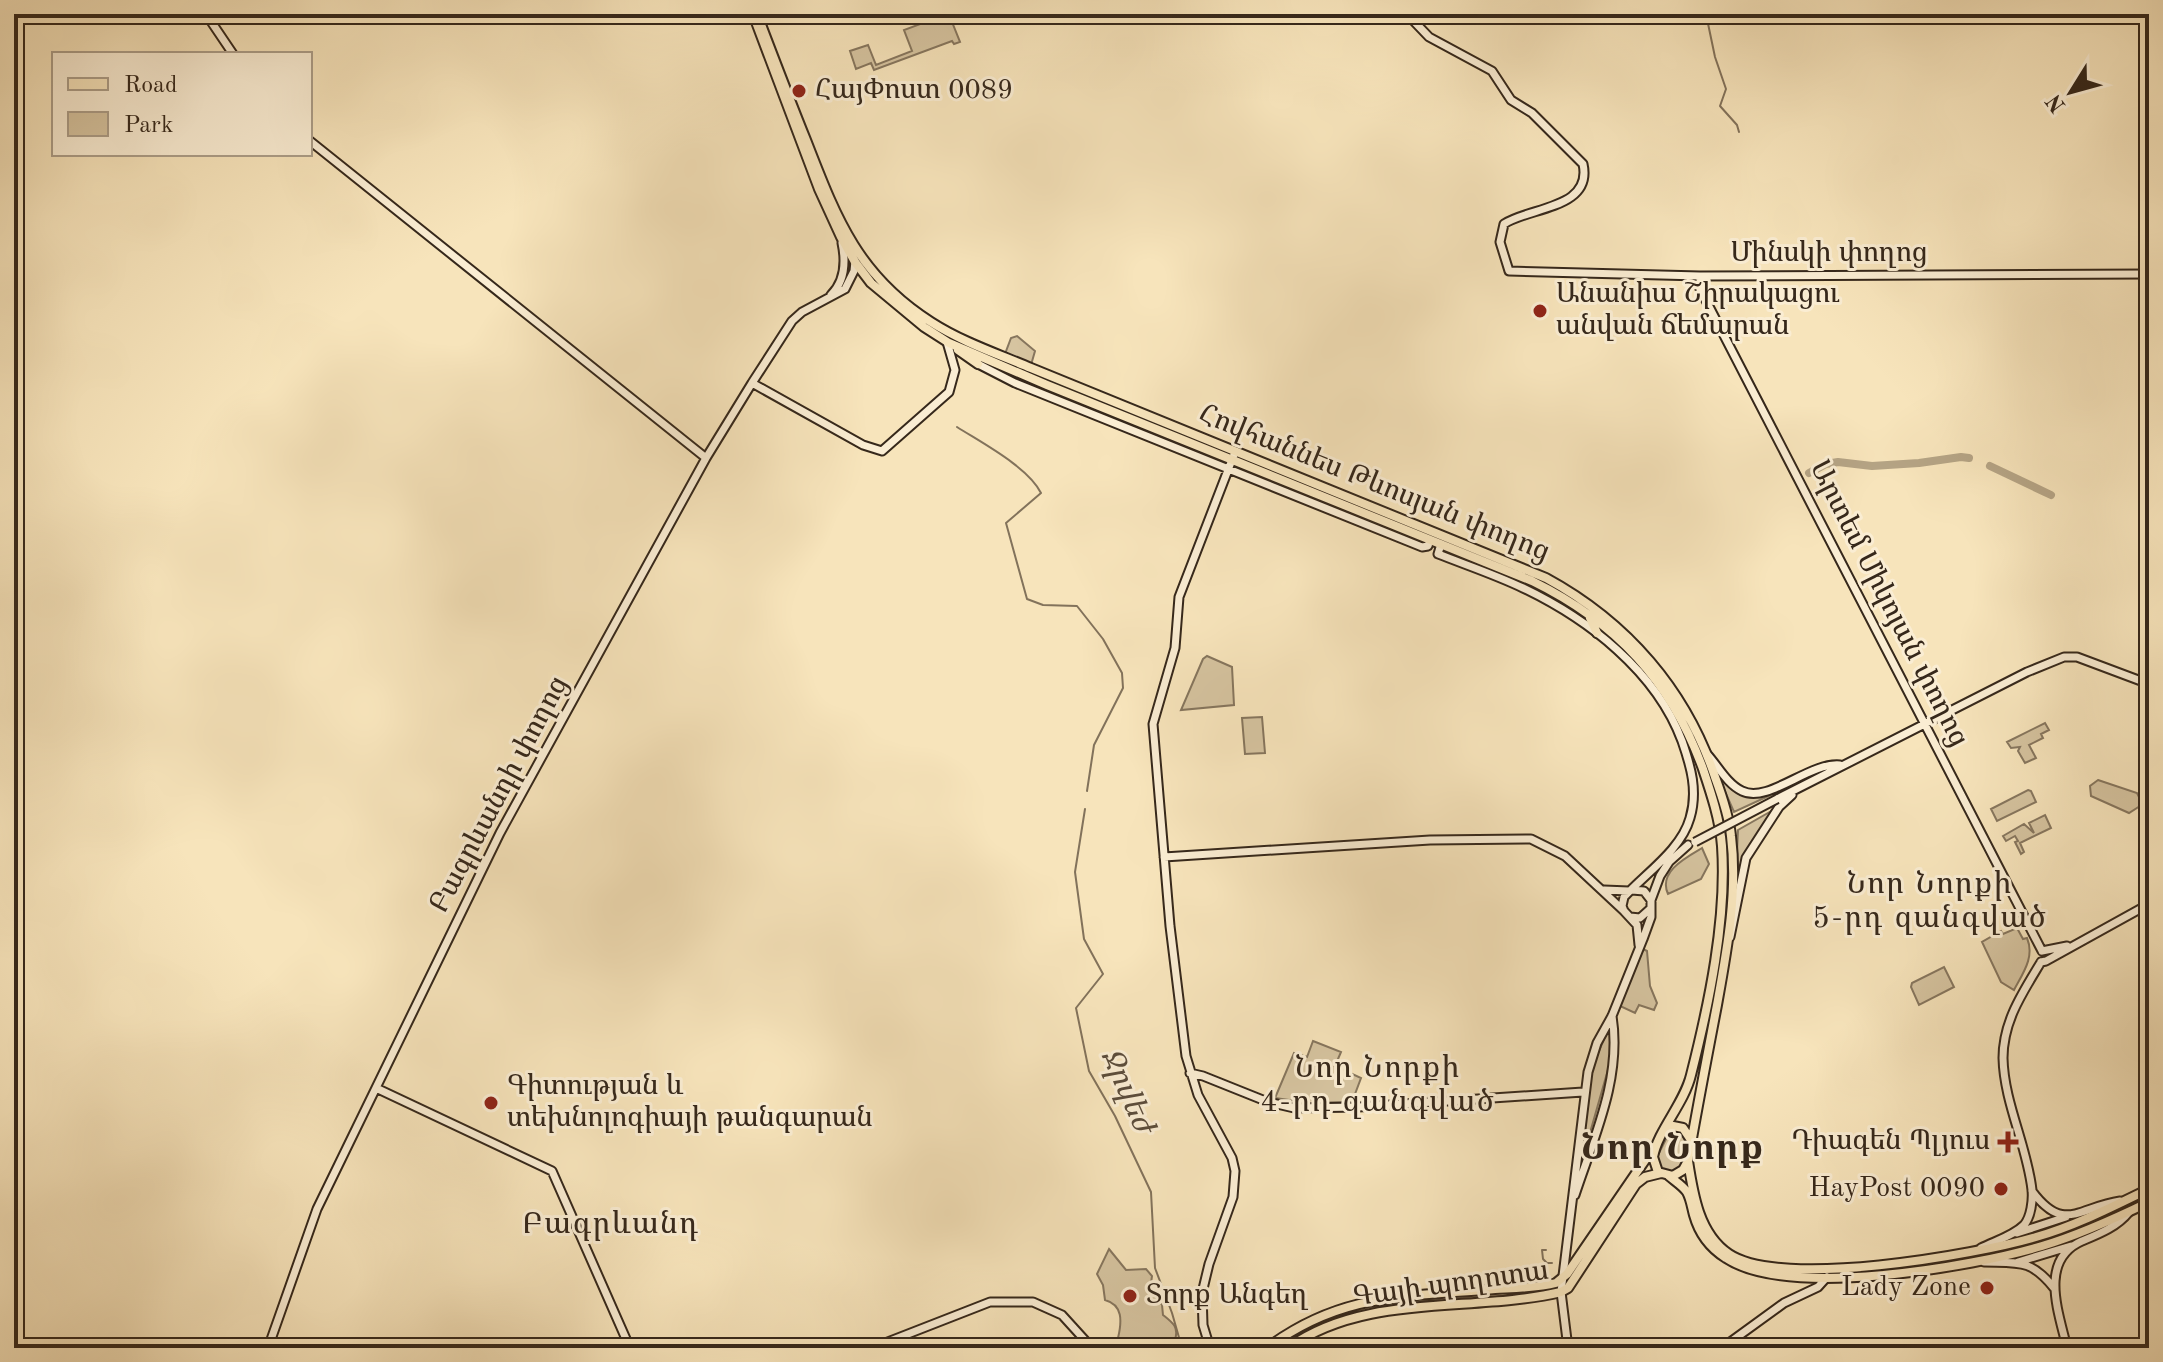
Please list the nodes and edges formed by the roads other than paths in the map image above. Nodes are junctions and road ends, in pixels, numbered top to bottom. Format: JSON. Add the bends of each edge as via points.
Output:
{"nodes":[{"id":1,"x":206,"y":14,"type":"edge"},
{"id":2,"x":755,"y":14,"type":"edge"},
{"id":3,"x":1407,"y":14,"type":"edge"},
{"id":4,"x":232,"y":52,"type":"edge"},
{"id":5,"x":312,"y":143,"type":"edge"},
{"id":6,"x":845,"y":239,"type":"junction"},
{"id":7,"x":856,"y":251,"type":"junction"},
{"id":8,"x":855,"y":262,"type":"junction"},
{"id":9,"x":2149,"y":274,"type":"edge"},
{"id":10,"x":1700,"y":276,"type":"junction"},
{"id":11,"x":829,"y":298,"type":"junction"},
{"id":12,"x":927,"y":324,"type":"junction"},
{"id":13,"x":948,"y":342,"type":"junction"},
{"id":14,"x":978,"y":364,"type":"joint"},
{"id":15,"x":1001,"y":374,"type":"junction"},
{"id":16,"x":752,"y":383,"type":"junction"},
{"id":17,"x":1047,"y":385,"type":"junction"},
{"id":18,"x":1234,"y":455,"type":"junction"},
{"id":19,"x":706,"y":458,"type":"junction"},
{"id":20,"x":1229,"y":469,"type":"junction"},
{"id":21,"x":1435,"y":540,"type":"junction"},
{"id":22,"x":1533,"y":577,"type":"junction"},
{"id":23,"x":1587,"y":613,"type":"junction"},
{"id":24,"x":1597,"y":633,"type":"junction"},
{"id":25,"x":2149,"y":684,"type":"edge"},
{"id":26,"x":1675,"y":724,"type":"junction"},
{"id":27,"x":1925,"y":724,"type":"junction"},
{"id":28,"x":1693,"y":744,"type":"junction"},
{"id":29,"x":1706,"y":753,"type":"junction"},
{"id":30,"x":1842,"y":766,"type":"junction"},
{"id":31,"x":1800,"y":787,"type":"junction"},
{"id":32,"x":1692,"y":843,"type":"junction"},
{"id":33,"x":1668,"y":853,"type":"junction"},
{"id":34,"x":1164,"y":857,"type":"junction"},
{"id":35,"x":1601,"y":889,"type":"junction"},
{"id":36,"x":1631,"y":891,"type":"junction"},
{"id":37,"x":1651,"y":900,"type":"junction"},
{"id":38,"x":2149,"y":904,"type":"edge"},
{"id":39,"x":1650,"y":909,"type":"junction"},
{"id":40,"x":1627,"y":914,"type":"junction"},
{"id":41,"x":1728,"y":943,"type":"junction"},
{"id":42,"x":1639,"y":947,"type":"junction"},
{"id":43,"x":2044,"y":955,"type":"junction"},
{"id":44,"x":1612,"y":1016,"type":"junction"},
{"id":45,"x":1190,"y":1073,"type":"junction"},
{"id":46,"x":376,"y":1088,"type":"junction"},
{"id":47,"x":1583,"y":1092,"type":"junction"},
{"id":48,"x":1665,"y":1131,"type":"junction"},
{"id":49,"x":1691,"y":1141,"type":"junction"},
{"id":50,"x":1657,"y":1143,"type":"junction"},
{"id":51,"x":1688,"y":1161,"type":"junction"},
{"id":52,"x":1665,"y":1174,"type":"junction"},
{"id":53,"x":2149,"y":1189,"type":"edge"},
{"id":54,"x":2032,"y":1191,"type":"junction"},
{"id":55,"x":2126,"y":1200,"type":"junction"},
{"id":56,"x":2149,"y":1202,"type":"edge"},
{"id":57,"x":1572,"y":1205,"type":"junction"},
{"id":58,"x":2115,"y":1206,"type":"junction"},
{"id":59,"x":2131,"y":1211,"type":"junction"},
{"id":60,"x":2072,"y":1215,"type":"junction"},
{"id":61,"x":2119,"y":1216,"type":"junction"},
{"id":62,"x":2009,"y":1235,"type":"junction"},
{"id":63,"x":2073,"y":1245,"type":"junction"},
{"id":64,"x":1979,"y":1249,"type":"junction"},
{"id":65,"x":1936,"y":1257,"type":"junction"},
{"id":66,"x":1982,"y":1261,"type":"junction"},
{"id":67,"x":1887,"y":1263,"type":"junction"},
{"id":68,"x":2016,"y":1263,"type":"junction"},
{"id":69,"x":1937,"y":1269,"type":"junction"},
{"id":70,"x":1888,"y":1274,"type":"junction"},
{"id":71,"x":1827,"y":1277,"type":"junction"},
{"id":72,"x":1562,"y":1280,"type":"junction"},
{"id":73,"x":2055,"y":1290,"type":"junction"},
{"id":74,"x":1561,"y":1292,"type":"junction"},
{"id":75,"x":268,"y":1348,"type":"edge"},
{"id":76,"x":630,"y":1348,"type":"edge"},
{"id":77,"x":872,"y":1348,"type":"edge"},
{"id":78,"x":1092,"y":1348,"type":"edge"},
{"id":79,"x":1210,"y":1348,"type":"edge"},
{"id":80,"x":1267,"y":1348,"type":"edge"},
{"id":81,"x":1288,"y":1348,"type":"edge"},
{"id":82,"x":1568,"y":1348,"type":"edge"},
{"id":83,"x":1722,"y":1348,"type":"edge"},
{"id":84,"x":2067,"y":1348,"type":"edge"}],
"edges":[{"from":1,"to":4,"type":"street"},
{"from":2,"to":6,"type":"main road","name":"Հովհաննես Թևոսյան փողոց","via":[[819,189]]},
{"from":3,"to":10,"type":"street","name":"Մինսկի փողոց","via":[[1429,37],[1492,71],[1511,100],[1532,113],[1583,164],[1581,186],[1567,201],[1504,224],[1500,242],[1509,271]]},
{"from":5,"to":19,"type":"street"},
{"from":6,"to":7,"type":"main road","name":"Հովհաննես Թևոսյան փողոց"},
{"from":6,"to":8,"type":"main road","name":"Հովհաննես Թևոսյան փողոց"},
{"from":6,"to":11,"type":"street","via":[[841,283]]},
{"from":7,"to":8,"type":"street","name":"Բագրևանդի փողոց"},
{"from":7,"to":12,"type":"main road","name":"Հովհաննես Թևոսյան փողոց"},
{"from":8,"to":11,"type":"street","name":"Բագրևանդի փողոց","via":[[845,289]]},
{"from":8,"to":12,"type":"main road","name":"Հովհաննես Թևոսյան փողոց","via":[[883,295]]},
{"from":9,"to":10,"type":"street","name":"Մինսկի փողոց"},
{"from":10,"to":27,"type":"street","name":"Արտեմ Միկոյան փողոց","via":[[1700,289]]},
{"from":11,"to":16,"type":"street","name":"Բագրևանդի փողոց","via":[[792,321]]},
{"from":12,"to":13,"type":"main road","name":"Հովհաննես Թևոսյան փողոց"},
{"from":12,"to":18,"type":"main road","name":"Հովհաննես Թևոսյան փողոց"},
{"from":13,"to":14,"type":"main road"},
{"from":13,"to":16,"type":"street","via":[[955,370],[949,392],[882,451]]},
{"from":13,"to":17,"type":"main road","name":"Հովհաննես Թևոսյան փողոց"},
{"from":14,"to":15,"type":"street"},
{"from":15,"to":17,"type":"street"},
{"from":15,"to":20,"type":"street"},
{"from":16,"to":19,"type":"street","name":"Բագրևանդի փողոց"},
{"from":17,"to":18,"type":"main road","name":"Հովհաննես Թևոսյան փողոց"},
{"from":18,"to":20,"type":"street"},
{"from":18,"to":21,"type":"main road","name":"Հովհաննես Թևոսյան փողոց"},
{"from":19,"to":46,"type":"street","name":"Բագրևանդի փողոց","via":[[500,833]]},
{"from":20,"to":21,"type":"street","via":[[1422,547]]},
{"from":20,"to":34,"type":"street","via":[[1179,597],[1175,648],[1153,724]]},
{"from":21,"to":22,"type":"main road","name":"Հովհաննես Թևոսյան փողոց"},
{"from":21,"to":24,"type":"street","via":[[1438,554],[1520,586]]},
{"from":22,"to":23,"type":"main road","name":"Հովհաննես Թևոսյան փողոց"},
{"from":22,"to":29,"type":"main road","name":"Հովհաննես Թևոսյան փողոց","via":[[1584,601],[1635,643],[1671,686]]},
{"from":23,"to":24,"type":"main road"},
{"from":23,"to":28,"type":"main road","name":"Հովհաննես Թևոսյան փողոց","via":[[1650,671]]},
{"from":24,"to":26,"type":"street","via":[[1644,679]]},
{"from":25,"to":27,"type":"street","via":[[2091,660],[2064,657]]},
{"from":26,"to":28,"type":"street"},
{"from":26,"to":33,"type":"street","via":[[1692,771],[1694,800],[1685,830]]},
{"from":27,"to":30,"type":"street"},
{"from":27,"to":43,"type":"street","name":"Արտեմ Միկոյան փողոց"},
{"from":28,"to":48,"type":"main road","name":"Հովհաննես Թևոսյան փողոց","via":[[1717,816],[1722,877],[1716,946],[1690,1077]]},
{"from":29,"to":30,"type":"street","via":[[1731,784],[1748,793],[1763,792],[1821,767]]},
{"from":29,"to":41,"type":"main road","name":"Հովհաննես Թևոսյան փողոց","via":[[1731,835]]},
{"from":30,"to":31,"type":"street"},
{"from":31,"to":32,"type":"street","bridge":true},
{"from":31,"to":41,"type":"street","via":[[1779,807],[1746,858]]},
{"from":32,"to":33,"type":"street"},
{"from":32,"to":37,"type":"street","via":[[1664,869]]},
{"from":33,"to":36,"type":"street"},
{"from":34,"to":35,"type":"street","via":[[1531,839],[1565,856]]},
{"from":34,"to":45,"type":"street"},
{"from":35,"to":36,"type":"street"},
{"from":35,"to":40,"type":"street"},
{"from":36,"to":37,"type":"street","via":[[1644,891]]},
{"from":36,"to":40,"type":"street","via":[[1623,900]]},
{"from":37,"to":39,"type":"street"},
{"from":38,"to":43,"type":"street"},
{"from":39,"to":40,"type":"street","via":[[1640,918]]},
{"from":39,"to":42,"type":"street"},
{"from":40,"to":42,"type":"street","via":[[1639,932]]},
{"from":41,"to":49,"type":"main road","name":"Հովհաննես Թևոսյան փողոց"},
{"from":42,"to":44,"type":"street"},
{"from":43,"to":54,"type":"street","via":[[2011,1016],[2003,1055]]},
{"from":44,"to":47,"type":"street","via":[[1597,1043]]},
{"from":44,"to":57,"type":"street","via":[[1615,1059]]},
{"from":45,"to":47,"type":"street","via":[[1294,1108]]},
{"from":45,"to":79,"type":"street","via":[[1235,1171],[1233,1197],[1202,1293]]},
{"from":46,"to":75,"type":"street","name":"Բագրևանդի փողոց","via":[[317,1209]]},
{"from":46,"to":76,"type":"street","via":[[552,1171]]},
{"from":47,"to":57,"type":"street"},
{"from":48,"to":49,"type":"main road","via":[[1683,1128]]},
{"from":48,"to":50,"type":"main road"},
{"from":49,"to":51,"type":"main road"},
{"from":50,"to":52,"type":"main road","via":[[1653,1161]]},
{"from":50,"to":72,"type":"main road","name":"Գայի պողոտա"},
{"from":51,"to":52,"type":"main road","via":[[1680,1173]]},
{"from":51,"to":67,"type":"main road","via":[[1702,1221],[1717,1244],[1740,1260],[1794,1270]]},
{"from":52,"to":71,"type":"main road","via":[[1687,1192],[1696,1223],[1727,1259],[1760,1273]]},
{"from":52,"to":74,"type":"main road","name":"Գայի պողոտա","via":[[1636,1184]]},
{"from":53,"to":55,"type":"main road"},
{"from":54,"to":60,"type":"street","via":[[2055,1214]]},
{"from":54,"to":62,"type":"street","via":[[2025,1223]]},
{"from":55,"to":58,"type":"main road"},
{"from":55,"to":60,"type":"street"},
{"from":56,"to":59,"type":"main road"},
{"from":57,"to":72,"type":"street"},
{"from":58,"to":61,"type":"main road","via":[[2113,1213]]},
{"from":58,"to":64,"type":"main road","via":[[2039,1236]]},
{"from":59,"to":61,"type":"main road"},
{"from":59,"to":63,"type":"street","via":[[2108,1230]]},
{"from":60,"to":62,"type":"street"},
{"from":61,"to":66,"type":"main road","via":[[2042,1246]]},
{"from":62,"to":64,"type":"street"},
{"from":63,"to":68,"type":"street"},
{"from":63,"to":73,"type":"street","via":[[2057,1267]]},
{"from":64,"to":65,"type":"main road"},
{"from":65,"to":67,"type":"main road"},
{"from":65,"to":69,"type":"main road"},
{"from":66,"to":68,"type":"street"},
{"from":66,"to":69,"type":"main road"},
{"from":67,"to":70,"type":"main road"},
{"from":68,"to":73,"type":"street","via":[[2038,1269]]},
{"from":69,"to":70,"type":"main road"},
{"from":70,"to":71,"type":"main road"},
{"from":71,"to":83,"type":"street"},
{"from":72,"to":74,"type":"street"},
{"from":72,"to":80,"type":"main road","name":"Գայի պողոտա","via":[[1376,1299],[1312,1318]]},
{"from":73,"to":84,"type":"street"},
{"from":74,"to":81,"type":"main road","name":"Գայի պողոտա","via":[[1376,1314],[1323,1330]]},
{"from":74,"to":82,"type":"street"},
{"from":77,"to":78,"type":"street","via":[[990,1302],[1033,1302],[1062,1315]]}]}
